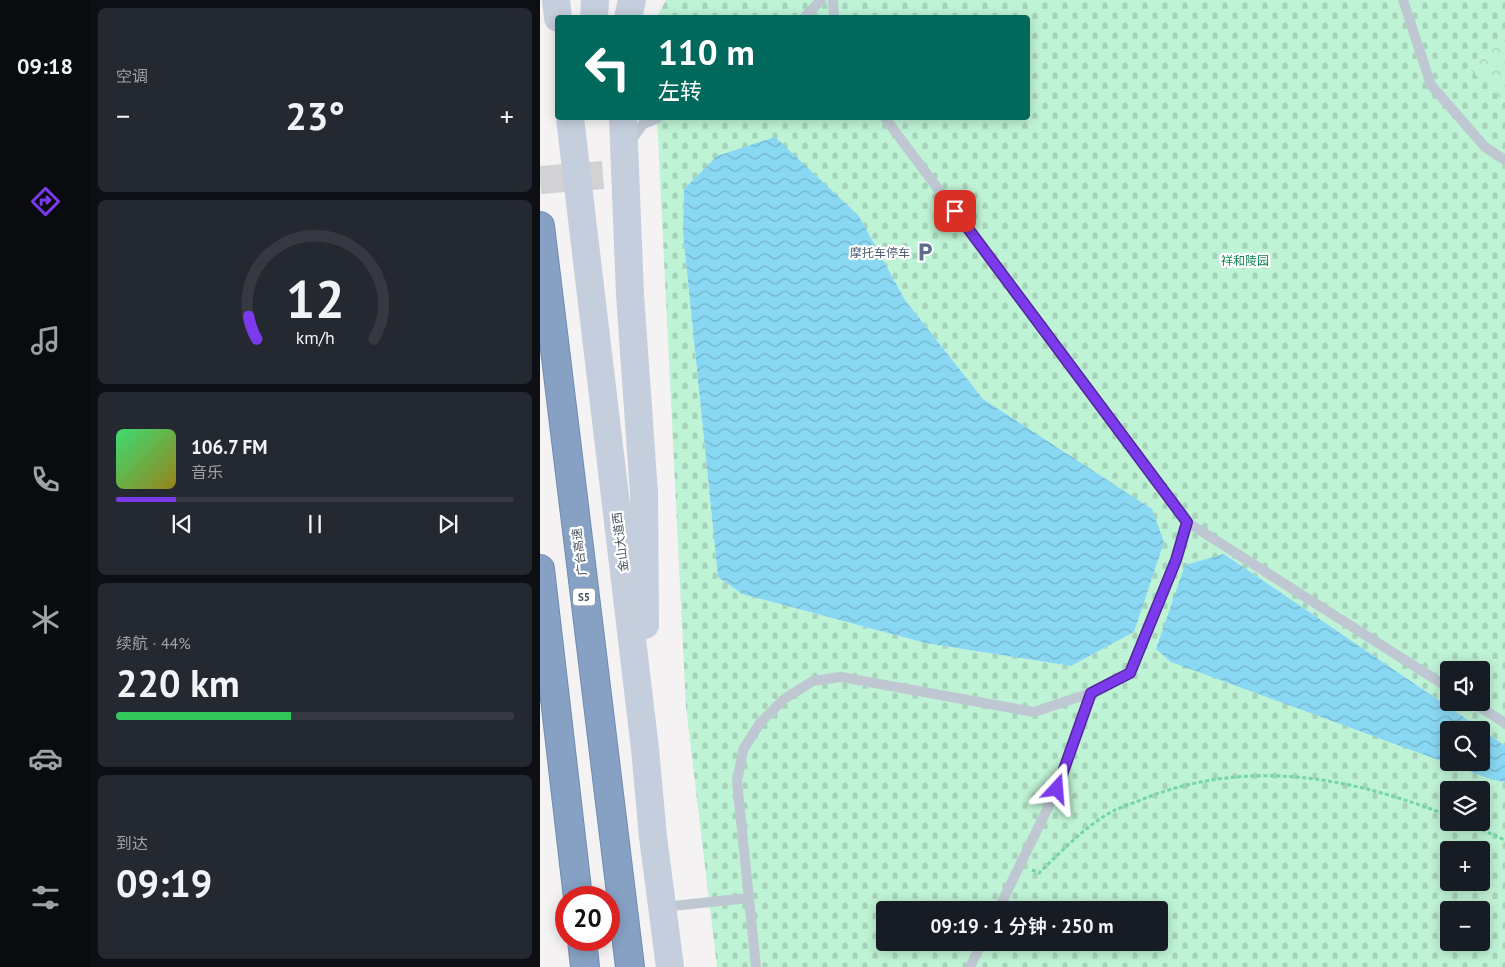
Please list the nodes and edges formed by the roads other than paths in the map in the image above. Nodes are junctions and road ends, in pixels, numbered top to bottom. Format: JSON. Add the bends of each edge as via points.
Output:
{"nodes":[{"id":1,"x":556,"y":0,"type":"edge"},
{"id":2,"x":595,"y":0,"type":"edge"},
{"id":3,"x":632,"y":0,"type":"edge"},
{"id":4,"x":821,"y":0,"type":"edge"},
{"id":5,"x":833,"y":0,"type":"edge"},
{"id":6,"x":1403,"y":0,"type":"edge"},
{"id":7,"x":558,"y":15,"type":"edge"},
{"id":8,"x":594,"y":15,"type":"edge"},
{"id":9,"x":629,"y":15,"type":"edge"},
{"id":10,"x":807,"y":15,"type":"edge"},
{"id":11,"x":834,"y":15,"type":"edge"},
{"id":12,"x":570,"y":120,"type":"edge"},
{"id":13,"x":588,"y":120,"type":"edge"},
{"id":14,"x":623,"y":120,"type":"edge"},
{"id":15,"x":653,"y":120,"type":"edge"},
{"id":16,"x":886,"y":120,"type":"edge"},
{"id":17,"x":1505,"y":160,"type":"edge"},
{"id":18,"x":617,"y":167,"type":"junction"},
{"id":19,"x":540,"y":226,"type":"edge"},
{"id":20,"x":591,"y":304,"type":"junction"},
{"id":21,"x":1187,"y":522,"type":"junction"},
{"id":22,"x":540,"y":569,"type":"edge"},
{"id":23,"x":1440,"y":682,"type":"edge"},
{"id":24,"x":1091,"y":693,"type":"junction"},
{"id":25,"x":1486,"y":711,"type":"edge"},
{"id":26,"x":1505,"y":724,"type":"edge"},
{"id":27,"x":645,"y":749,"type":"junction"},
{"id":28,"x":577,"y":886,"type":"edge"},
{"id":29,"x":749,"y":898,"type":"junction"},
{"id":30,"x":1002,"y":901,"type":"edge"},
{"id":31,"x":662,"y":908,"type":"junction"},
{"id":32,"x":583,"y":951,"type":"edge"},
{"id":33,"x":978,"y":951,"type":"edge"},
{"id":34,"x":585,"y":967,"type":"edge"},
{"id":35,"x":630,"y":967,"type":"edge"},
{"id":36,"x":670,"y":967,"type":"edge"},
{"id":37,"x":756,"y":967,"type":"edge"},
{"id":38,"x":970,"y":967,"type":"edge"}],
"edges":[{"from":1,"to":7,"type":"main road"},
{"from":2,"to":8,"type":"main road"},
{"from":3,"to":9,"type":"main road"},
{"from":4,"to":10,"type":"lane"},
{"from":5,"to":11,"type":"lane"},
{"from":6,"to":17,"type":"lane","via":[[1431,85],[1485,147]]},
{"from":12,"to":20,"type":"main road","name":"金山大道西"},
{"from":13,"to":20,"type":"main road"},
{"from":14,"to":18,"type":"main road"},
{"from":15,"to":18,"type":"lane","via":[[643,124]]},
{"from":16,"to":21,"type":"lane"},
{"from":18,"to":27,"type":"main road","via":[[644,493]]},
{"from":19,"to":35,"type":"highway","name":"广台高速","number":"S5"},
{"from":20,"to":27,"type":"main road","name":"金山大道西"},
{"from":21,"to":23,"type":"lane"},
{"from":21,"to":24,"type":"lane","via":[[1176,560],[1130,673]]},
{"from":22,"to":28,"type":"highway"},
{"from":24,"to":29,"type":"lane","via":[[1034,712],[841,677],[814,681],[784,699],[760,723],[743,750],[737,782]]},
{"from":24,"to":30,"type":"lane","via":[[1057,789]]},
{"from":25,"to":26,"type":"lane"},
{"from":27,"to":31,"type":"main road","name":"金山大道西"},
{"from":29,"to":31,"type":"lane"},
{"from":29,"to":37,"type":"lane"},
{"from":31,"to":36,"type":"main road","name":"金山大道西"},
{"from":32,"to":34,"type":"highway"},
{"from":33,"to":38,"type":"lane"}]}
